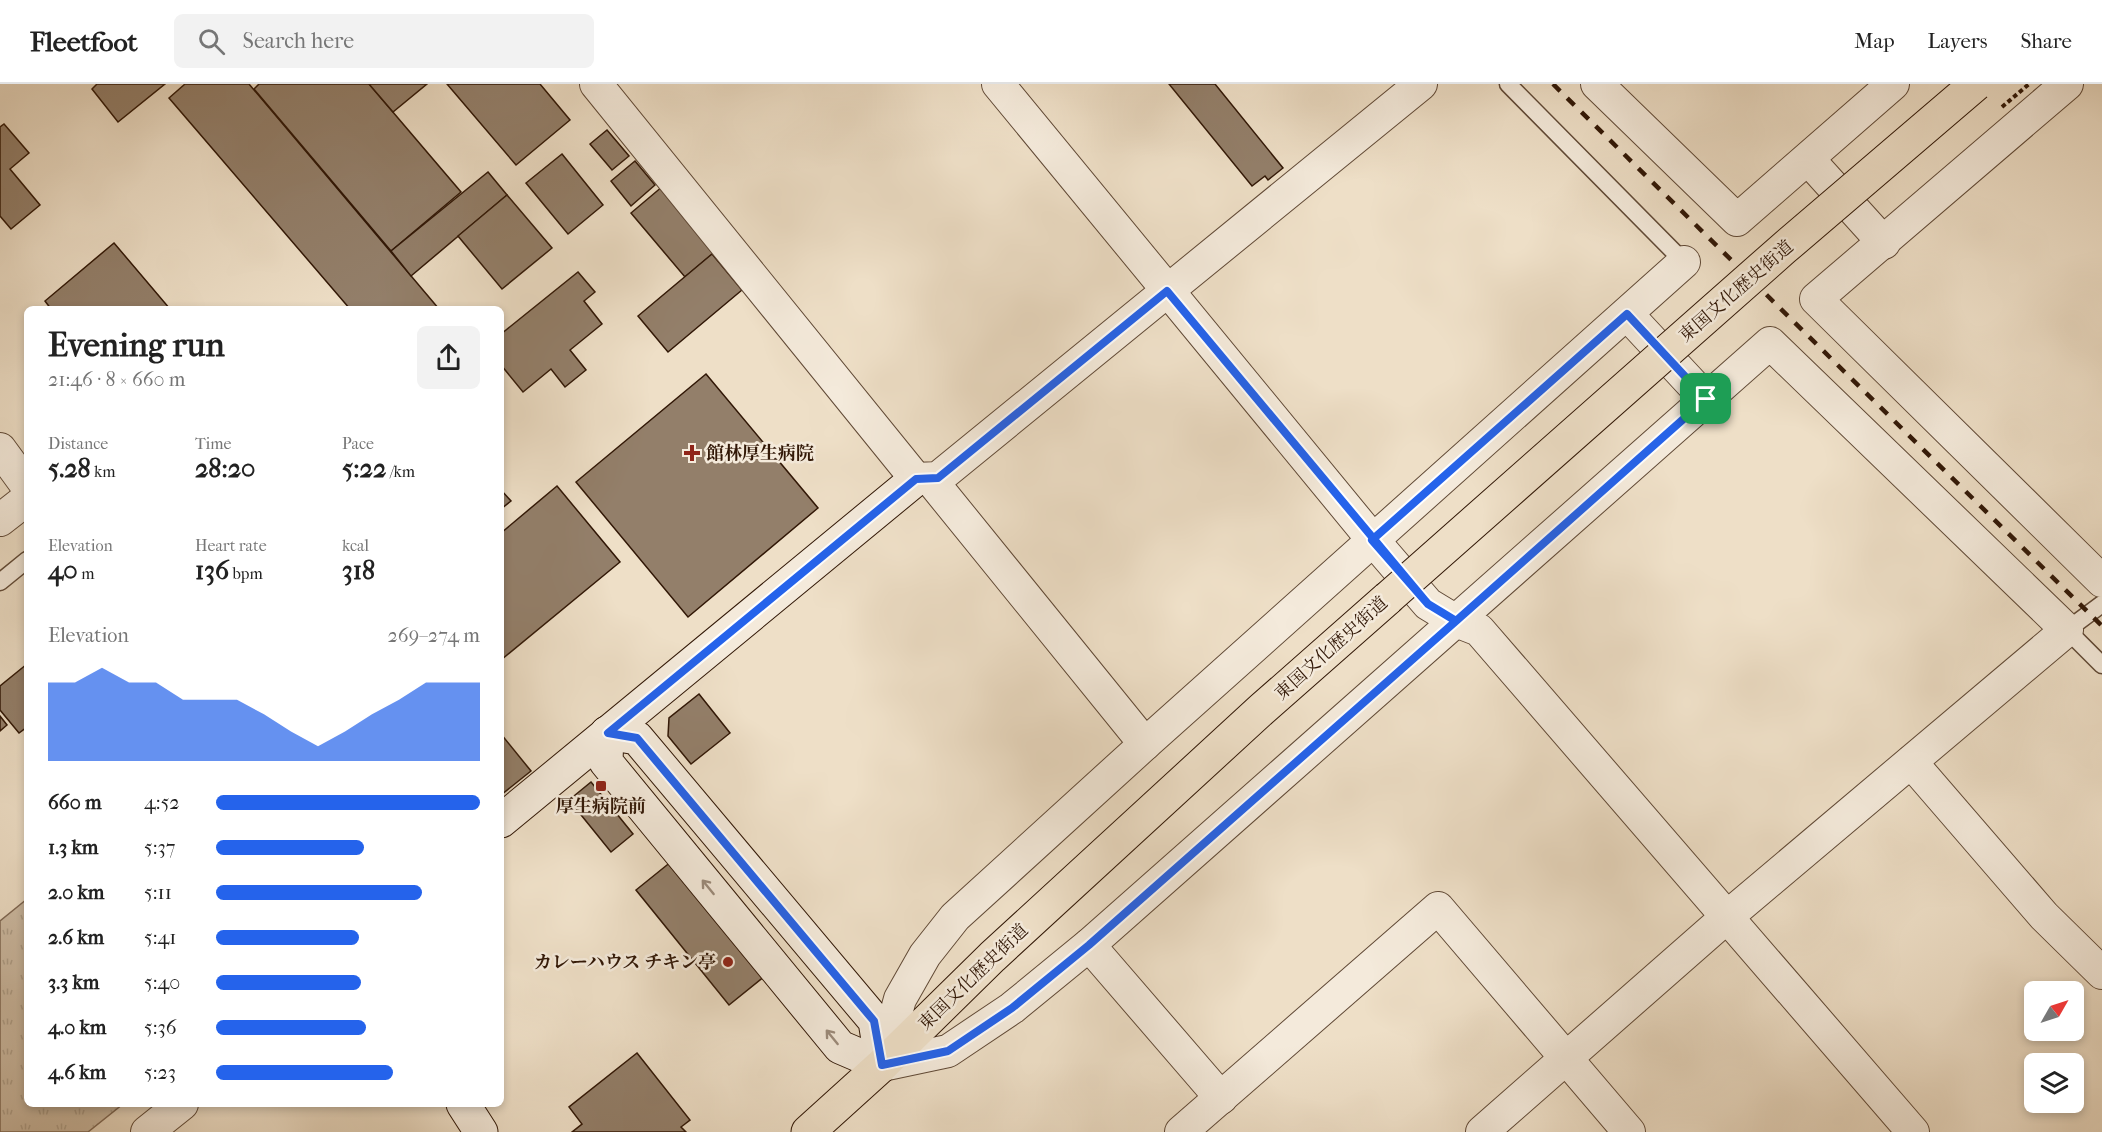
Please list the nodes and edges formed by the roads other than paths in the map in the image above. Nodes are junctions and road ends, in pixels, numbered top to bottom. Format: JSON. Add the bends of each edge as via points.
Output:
{"nodes":[{"id":1,"x":998,"y":84,"type":"edge"},
{"id":2,"x":1421,"y":84,"type":"edge"},
{"id":3,"x":1508,"y":84,"type":"edge"},
{"id":4,"x":1597,"y":84,"type":"edge"},
{"id":5,"x":1893,"y":84,"type":"edge"},
{"id":6,"x":1976,"y":84,"type":"edge"},
{"id":7,"x":2067,"y":84,"type":"edge"},
{"id":8,"x":605,"y":87,"type":"edge"},
{"id":9,"x":1809,"y":160,"type":"junction"},
{"id":10,"x":1884,"y":243,"type":"junction"},
{"id":11,"x":1684,"y":262,"type":"joint"},
{"id":12,"x":1167,"y":291,"type":"junction"},
{"id":13,"x":1627,"y":314,"type":"junction"},
{"id":14,"x":1706,"y":399,"type":"junction"},
{"id":15,"x":0,"y":449,"type":"edge"},
{"id":16,"x":924,"y":480,"type":"junction"},
{"id":17,"x":24,"y":482,"type":"edge"},
{"id":18,"x":24,"y":501,"type":"edge"},
{"id":19,"x":0,"y":520,"type":"edge"},
{"id":20,"x":1372,"y":540,"type":"junction"},
{"id":21,"x":24,"y":562,"type":"edge"},
{"id":22,"x":2102,"y":581,"type":"edge"},
{"id":23,"x":0,"y":582,"type":"edge"},
{"id":24,"x":2102,"y":604,"type":"edge"},
{"id":25,"x":1456,"y":621,"type":"junction"},
{"id":26,"x":2067,"y":630,"type":"junction"},
{"id":27,"x":2102,"y":665,"type":"edge"},
{"id":28,"x":608,"y":733,"type":"junction"},
{"id":29,"x":1145,"y":744,"type":"junction"},
{"id":30,"x":1911,"y":762,"type":"junction"},
{"id":31,"x":504,"y":819,"type":"edge"},
{"id":32,"x":1728,"y":916,"type":"junction"},
{"id":33,"x":1089,"y":945,"type":"junction"},
{"id":34,"x":2102,"y":973,"type":"edge"},
{"id":35,"x":1566,"y":1059,"type":"junction"},
{"id":36,"x":882,"y":1065,"type":"junction"},
{"id":37,"x":1221,"y":1098,"type":"junction"},
{"id":38,"x":178,"y":1107,"type":"edge"},
{"id":39,"x":465,"y":1107,"type":"edge"},
{"id":40,"x":147,"y":1132,"type":"edge"},
{"id":41,"x":481,"y":1132,"type":"edge"},
{"id":42,"x":808,"y":1132,"type":"edge"},
{"id":43,"x":1181,"y":1132,"type":"edge"},
{"id":44,"x":1482,"y":1132,"type":"edge"},
{"id":45,"x":1629,"y":1132,"type":"edge"},
{"id":46,"x":1913,"y":1132,"type":"edge"}],
"edges":[{"from":1,"to":12,"type":"street"},
{"from":2,"to":12,"type":"street"},
{"from":3,"to":11,"type":"lane"},
{"from":4,"to":9,"type":"street","via":[[1737,220]]},
{"from":5,"to":9,"type":"street"},
{"from":6,"to":36,"type":"highway","name":"東国文化歴史街道","bridge":true,"via":[[1262,709],[992,957]]},
{"from":7,"to":10,"type":"street"},
{"from":8,"to":16,"type":"street"},
{"from":9,"to":10,"type":"street"},
{"from":10,"to":22,"type":"street","via":[[1816,299]]},
{"from":11,"to":13,"type":"street"},
{"from":12,"to":16,"type":"street","via":[[938,478]]},
{"from":12,"to":20,"type":"street"},
{"from":13,"to":14,"type":"street"},
{"from":13,"to":20,"type":"street"},
{"from":14,"to":25,"type":"street"},
{"from":14,"to":26,"type":"street","via":[[1770,343]]},
{"from":15,"to":17,"type":"street"},
{"from":16,"to":28,"type":"street"},
{"from":16,"to":29,"type":"street"},
{"from":18,"to":19,"type":"street"},
{"from":20,"to":25,"type":"street","via":[[1428,604]]},
{"from":20,"to":29,"type":"street"},
{"from":21,"to":23,"type":"lane"},
{"from":24,"to":26,"type":"lane"},
{"from":25,"to":32,"type":"street","via":[[1479,630]]},
{"from":25,"to":33,"type":"street"},
{"from":26,"to":27,"type":"lane"},
{"from":26,"to":30,"type":"street"},
{"from":28,"to":31,"type":"street"},
{"from":28,"to":36,"type":"street","via":[[637,738],[874,1021]]},
{"from":36,"to":28,"type":"street","one_way":true,"via":[[840,1047],[606,762]]},
{"from":29,"to":36,"type":"street","via":[[954,917],[925,955],[900,999]]},
{"from":30,"to":32,"type":"street"},
{"from":30,"to":34,"type":"street","via":[[2044,916]]},
{"from":32,"to":35,"type":"street"},
{"from":32,"to":46,"type":"street"},
{"from":33,"to":36,"type":"street","via":[[1012,1008],[948,1051]]},
{"from":33,"to":37,"type":"street"},
{"from":35,"to":37,"type":"street","via":[[1438,908]]},
{"from":35,"to":44,"type":"street"},
{"from":35,"to":45,"type":"street"},
{"from":36,"to":42,"type":"highway","name":"東国文化歴史街道"},
{"from":37,"to":43,"type":"street"},
{"from":38,"to":40,"type":"street"},
{"from":39,"to":41,"type":"street"}]}
